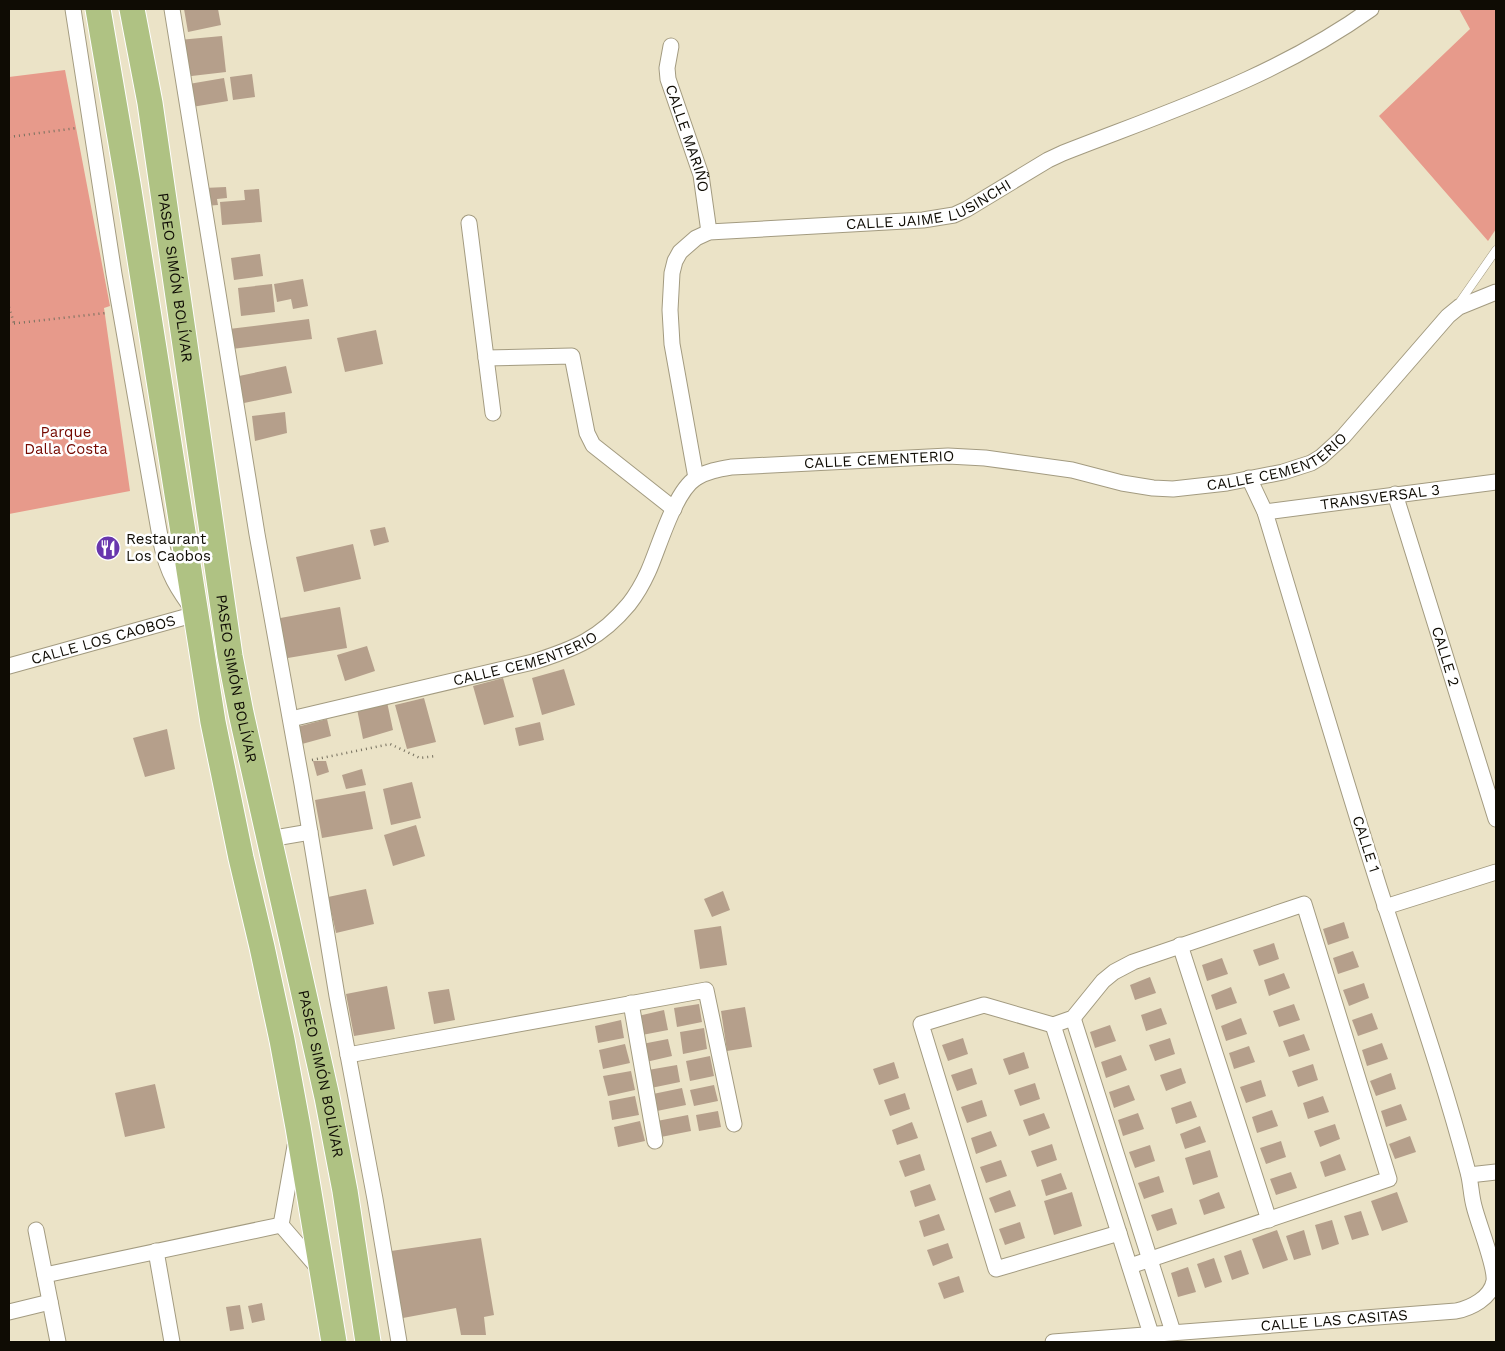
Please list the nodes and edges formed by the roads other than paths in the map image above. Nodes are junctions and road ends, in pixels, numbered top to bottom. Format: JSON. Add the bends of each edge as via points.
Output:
{"nodes":[{"id":1,"x":73,"y":9,"type":"edge"},
{"id":2,"x":98,"y":9,"type":"edge"},
{"id":3,"x":132,"y":9,"type":"edge"},
{"id":4,"x":172,"y":9,"type":"edge"},
{"id":5,"x":1371,"y":9,"type":"edge"},
{"id":6,"x":671,"y":46,"type":"dead end"},
{"id":7,"x":469,"y":223,"type":"dead end"},
{"id":8,"x":709,"y":232,"type":"junction"},
{"id":9,"x":1496,"y":250,"type":"edge"},
{"id":10,"x":1496,"y":292,"type":"edge"},
{"id":11,"x":1453,"y":311,"type":"junction"},
{"id":12,"x":486,"y":358,"type":"junction"},
{"id":13,"x":493,"y":413,"type":"dead end"},
{"id":14,"x":696,"y":478,"type":"junction"},
{"id":15,"x":1249,"y":478,"type":"junction"},
{"id":16,"x":1496,"y":482,"type":"edge"},
{"id":17,"x":1395,"y":494,"type":"junction"},
{"id":18,"x":674,"y":509,"type":"junction"},
{"id":19,"x":1265,"y":512,"type":"junction"},
{"id":20,"x":222,"y":607,"type":"junction"},
{"id":21,"x":196,"y":614,"type":"junction"},
{"id":22,"x":9,"y":666,"type":"edge"},
{"id":23,"x":290,"y":719,"type":"junction"},
{"id":24,"x":1496,"y":819,"type":"edge"},
{"id":25,"x":310,"y":832,"type":"junction"},
{"id":26,"x":269,"y":840,"type":"junction"},
{"id":27,"x":1496,"y":872,"type":"edge"},
{"id":28,"x":1386,"y":907,"type":"junction"},
{"id":29,"x":1180,"y":945,"type":"junction"},
{"id":30,"x":631,"y":1003,"type":"junction"},
{"id":31,"x":1073,"y":1018,"type":"junction"},
{"id":32,"x":1053,"y":1025,"type":"junction"},
{"id":33,"x":348,"y":1055,"type":"junction"},
{"id":34,"x":734,"y":1124,"type":"dead end"},
{"id":35,"x":298,"y":1127,"type":"junction"},
{"id":36,"x":655,"y":1141,"type":"dead end"},
{"id":37,"x":1496,"y":1172,"type":"edge"},
{"id":38,"x":1469,"y":1175,"type":"junction"},
{"id":39,"x":1269,"y":1220,"type":"junction"},
{"id":40,"x":281,"y":1225,"type":"junction"},
{"id":41,"x":36,"y":1230,"type":"dead end"},
{"id":42,"x":1119,"y":1233,"type":"junction"},
{"id":43,"x":156,"y":1251,"type":"junction"},
{"id":44,"x":1150,"y":1260,"type":"junction"},
{"id":45,"x":1130,"y":1266,"type":"junction"},
{"id":46,"x":323,"y":1274,"type":"junction"},
{"id":47,"x":45,"y":1275,"type":"junction"},
{"id":48,"x":50,"y":1302,"type":"junction"},
{"id":49,"x":9,"y":1312,"type":"edge"},
{"id":50,"x":1173,"y":1332,"type":"junction"},
{"id":51,"x":1151,"y":1334,"type":"junction"},
{"id":52,"x":58,"y":1342,"type":"edge"},
{"id":53,"x":172,"y":1342,"type":"edge"},
{"id":54,"x":334,"y":1342,"type":"edge"},
{"id":55,"x":368,"y":1342,"type":"edge"},
{"id":56,"x":399,"y":1342,"type":"edge"},
{"id":57,"x":1053,"y":1342,"type":"edge"}],
"edges":[{"from":1,"to":21,"type":"street","name":"PASEO SIMÓN BOLÍVAR","via":[[120,311],[165,562],[177,589]]},
{"from":2,"to":21,"type":"main road","name":"PASEO SIMÓN BOLÍVAR"},
{"from":3,"to":20,"type":"main road","name":"PASEO SIMÓN BOLÍVAR","via":[[152,112]]},
{"from":4,"to":23,"type":"street","name":"PASEO SIMÓN BOLÍVAR"},
{"from":5,"to":8,"type":"street","name":"CALLE JAIME LUSINCHI","via":[[1332,35],[1261,74],[1048,160],[954,215],[923,220]]},
{"from":6,"to":8,"type":"street","name":"CALLE MARIÑO","via":[[668,79],[701,175]]},
{"from":7,"to":12,"type":"street"},
{"from":8,"to":14,"type":"street","name":"CALLE JAIME LUSINCHI","via":[[680,252],[672,272],[672,344]]},
{"from":9,"to":11,"type":"lane"},
{"from":10,"to":11,"type":"street","name":"CALLE CEMENTERIO"},
{"from":11,"to":15,"type":"street","name":"CALLE CEMENTERIO","via":[[1343,437],[1321,457],[1299,467]]},
{"from":12,"to":13,"type":"street"},
{"from":12,"to":18,"type":"street","via":[[572,356],[587,433],[593,445]]},
{"from":14,"to":15,"type":"street","name":"CALLE CEMENTERIO","via":[[732,467],[948,456],[1062,469],[1153,488],[1196,487]]},
{"from":14,"to":18,"type":"street","name":"CALLE CEMENTERIO","via":[[686,487]]},
{"from":15,"to":19,"type":"street","name":"CALLE 1"},
{"from":16,"to":17,"type":"street","name":"TRANSVERSAL 3"},
{"from":17,"to":19,"type":"street","name":"TRANSVERSAL 3"},
{"from":17,"to":24,"type":"street","name":"CALLE 2"},
{"from":18,"to":23,"type":"street","name":"CALLE CEMENTERIO","via":[[648,573],[630,603],[604,630],[586,642],[533,662]]},
{"from":19,"to":28,"type":"street","name":"CALLE 1"},
{"from":20,"to":21,"type":"main road"},
{"from":20,"to":26,"type":"main road","name":"PASEO SIMÓN BOLÍVAR"},
{"from":21,"to":22,"type":"street","name":"CALLE LOS CAOBOS"},
{"from":21,"to":35,"type":"main road","name":"PASEO SIMÓN BOLÍVAR","via":[[213,722]]},
{"from":23,"to":25,"type":"street","name":"PASEO SIMÓN BOLÍVAR"},
{"from":25,"to":26,"type":"street"},
{"from":25,"to":33,"type":"street","name":"PASEO SIMÓN BOLÍVAR"},
{"from":26,"to":55,"type":"main road","name":"PASEO SIMÓN BOLÍVAR","via":[[342,1172]]},
{"from":27,"to":28,"type":"street"},
{"from":28,"to":38,"type":"street","name":"CALLE 1"},
{"from":29,"to":31,"type":"street","via":[[1114,972]]},
{"from":29,"to":39,"type":"street"},
{"from":29,"to":39,"type":"street","via":[[1304,904],[1389,1179]]},
{"from":30,"to":33,"type":"street"},
{"from":30,"to":34,"type":"street","via":[[706,990]]},
{"from":30,"to":36,"type":"street"},
{"from":31,"to":32,"type":"street"},
{"from":31,"to":44,"type":"street"},
{"from":32,"to":42,"type":"street"},
{"from":32,"to":42,"type":"street","via":[[984,1005],[921,1024],[996,1269]]},
{"from":33,"to":56,"type":"street","name":"PASEO SIMÓN BOLÍVAR"},
{"from":35,"to":40,"type":"street"},
{"from":35,"to":46,"type":"main road","name":"PASEO SIMÓN BOLÍVAR"},
{"from":37,"to":38,"type":"street"},
{"from":38,"to":50,"type":"street","name":"CALLE LAS CASITAS","via":[[1474,1206],[1494,1274],[1491,1289],[1472,1306],[1456,1311]]},
{"from":39,"to":44,"type":"street"},
{"from":40,"to":43,"type":"street"},
{"from":40,"to":46,"type":"street"},
{"from":41,"to":47,"type":"street"},
{"from":42,"to":45,"type":"street"},
{"from":43,"to":47,"type":"street"},
{"from":43,"to":53,"type":"street"},
{"from":44,"to":45,"type":"street"},
{"from":44,"to":50,"type":"street"},
{"from":45,"to":51,"type":"street"},
{"from":46,"to":54,"type":"main road","name":"PASEO SIMÓN BOLÍVAR"},
{"from":47,"to":48,"type":"street"},
{"from":48,"to":49,"type":"street"},
{"from":48,"to":52,"type":"street"},
{"from":50,"to":51,"type":"street","name":"CALLE LAS CASITAS"},
{"from":51,"to":57,"type":"street","name":"CALLE LAS CASITAS"}]}
